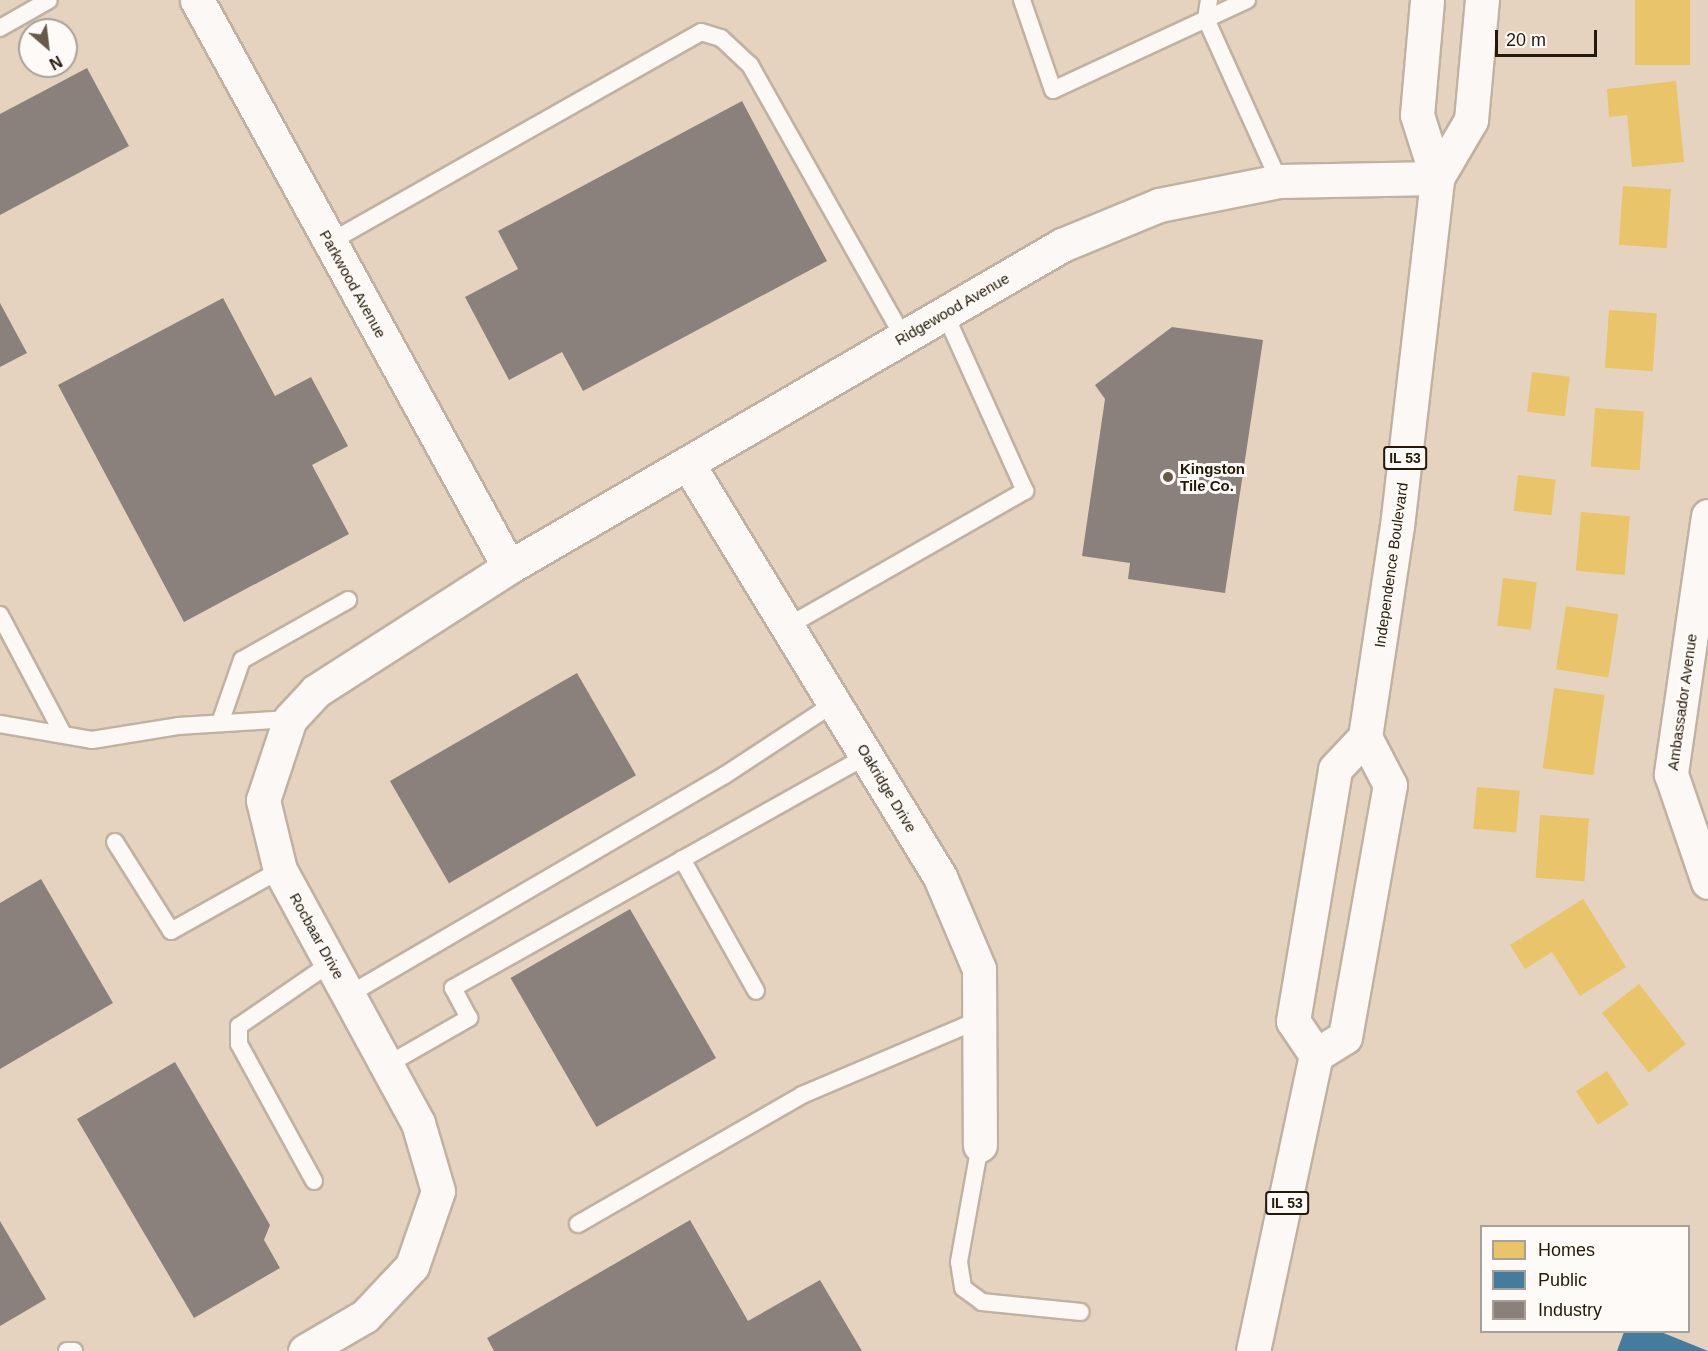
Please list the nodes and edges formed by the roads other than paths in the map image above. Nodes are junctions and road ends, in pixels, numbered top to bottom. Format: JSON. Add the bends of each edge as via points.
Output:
{"nodes":[{"id":1,"x":50,"y":0,"type":"edge"},
{"id":2,"x":197,"y":0,"type":"edge"},
{"id":3,"x":1022,"y":0,"type":"edge"},
{"id":4,"x":1209,"y":0,"type":"edge"},
{"id":5,"x":1247,"y":0,"type":"edge"},
{"id":6,"x":1427,"y":0,"type":"edge"},
{"id":7,"x":1482,"y":0,"type":"edge"},
{"id":8,"x":1206,"y":19,"type":"junction"},
{"id":9,"x":0,"y":28,"type":"edge"},
{"id":10,"x":1437,"y":178,"type":"junction"},
{"id":11,"x":1279,"y":181,"type":"junction"},
{"id":12,"x":330,"y":242,"type":"junction"},
{"id":13,"x":945,"y":314,"type":"junction"},
{"id":14,"x":904,"y":338,"type":"junction"},
{"id":15,"x":688,"y":464,"type":"junction"},
{"id":16,"x":1708,"y":516,"type":"edge"},
{"id":17,"x":509,"y":567,"type":"junction"},
{"id":18,"x":348,"y":600,"type":"dead end"},
{"id":19,"x":0,"y":615,"type":"edge"},
{"id":20,"x":788,"y":626,"type":"junction"},
{"id":21,"x":836,"y":702,"type":"junction"},
{"id":22,"x":290,"y":719,"type":"junction"},
{"id":23,"x":220,"y":723,"type":"junction"},
{"id":24,"x":0,"y":724,"type":"edge"},
{"id":25,"x":63,"y":734,"type":"junction"},
{"id":26,"x":1365,"y":737,"type":"junction"},
{"id":27,"x":868,"y":754,"type":"junction"},
{"id":28,"x":115,"y":842,"type":"dead end"},
{"id":29,"x":682,"y":860,"type":"junction"},
{"id":30,"x":280,"y":870,"type":"junction"},
{"id":31,"x":1708,"y":882,"type":"edge"},
{"id":32,"x":332,"y":962,"type":"junction"},
{"id":33,"x":756,"y":991,"type":"dead end"},
{"id":34,"x":350,"y":994,"type":"junction"},
{"id":35,"x":979,"y":1020,"type":"junction"},
{"id":36,"x":1316,"y":1055,"type":"junction"},
{"id":37,"x":387,"y":1065,"type":"junction"},
{"id":38,"x":980,"y":1145,"type":"joint"},
{"id":39,"x":314,"y":1181,"type":"dead end"},
{"id":40,"x":578,"y":1224,"type":"dead end"},
{"id":41,"x":1080,"y":1312,"type":"dead end"},
{"id":42,"x":67,"y":1351,"type":"edge"},
{"id":43,"x":74,"y":1351,"type":"edge"},
{"id":44,"x":305,"y":1351,"type":"edge"},
{"id":45,"x":1253,"y":1351,"type":"edge"}],
"edges":[{"from":1,"to":9,"type":"lane"},
{"from":2,"to":12,"type":"street","name":"Parkwood Avenue"},
{"from":3,"to":8,"type":"lane","via":[[1053,90]]},
{"from":4,"to":8,"type":"lane"},
{"from":5,"to":8,"type":"lane"},
{"from":6,"to":10,"type":"street","name":"Independence Boulevard","number":"IL 53","via":[[1417,115]]},
{"from":7,"to":10,"type":"street","name":"Independence Boulevard","number":"IL 53","via":[[1471,120]]},
{"from":8,"to":11,"type":"lane"},
{"from":10,"to":11,"type":"street","name":"Ridgewood Avenue"},
{"from":10,"to":26,"type":"street","name":"Independence Boulevard","number":"IL 53","via":[[1397,526]]},
{"from":11,"to":13,"type":"street","name":"Ridgewood Avenue","via":[[1160,205],[1062,245]]},
{"from":12,"to":14,"type":"lane","via":[[701,32],[721,38],[750,65]]},
{"from":12,"to":17,"type":"street","name":"Parkwood Avenue"},
{"from":13,"to":14,"type":"street","name":"Ridgewood Avenue"},
{"from":13,"to":20,"type":"lane","via":[[1025,490]]},
{"from":14,"to":15,"type":"street","name":"Ridgewood Avenue"},
{"from":15,"to":17,"type":"street","name":"Ridgewood Avenue"},
{"from":15,"to":20,"type":"street","name":"Oakridge Drive"},
{"from":16,"to":31,"type":"street","name":"Ambassador Avenue","via":[[1671,774]]},
{"from":17,"to":22,"type":"street","name":"Rocbaar Drive","via":[[385,642],[316,691]]},
{"from":18,"to":23,"type":"lane","via":[[242,660]]},
{"from":19,"to":25,"type":"lane"},
{"from":20,"to":21,"type":"street","name":"Oakridge Drive"},
{"from":21,"to":27,"type":"street","name":"Oakridge Drive"},
{"from":21,"to":34,"type":"lane","via":[[726,775]]},
{"from":22,"to":23,"type":"lane"},
{"from":22,"to":30,"type":"street","name":"Rocbaar Drive","via":[[263,800]]},
{"from":23,"to":25,"type":"lane","via":[[92,740]]},
{"from":24,"to":25,"type":"lane"},
{"from":26,"to":36,"type":"street","via":[[1335,769],[1293,1021]]},
{"from":26,"to":36,"type":"street","via":[[1390,785],[1345,1037]]},
{"from":27,"to":29,"type":"lane"},
{"from":27,"to":35,"type":"street","name":"Oakridge Drive","via":[[940,877],[979,969]]},
{"from":28,"to":30,"type":"lane","via":[[171,931]]},
{"from":29,"to":33,"type":"lane"},
{"from":29,"to":37,"type":"lane","via":[[453,988],[469,1018]]},
{"from":30,"to":32,"type":"street","name":"Rocbaar Drive"},
{"from":32,"to":34,"type":"street","name":"Rocbaar Drive"},
{"from":32,"to":39,"type":"lane","via":[[239,1026],[239,1044]]},
{"from":34,"to":37,"type":"street","name":"Rocbaar Drive"},
{"from":35,"to":38,"type":"street","name":"Oakridge Drive"},
{"from":35,"to":40,"type":"lane","via":[[802,1095]]},
{"from":36,"to":45,"type":"street","number":"IL 53"},
{"from":37,"to":44,"type":"street","name":"Rocbaar Drive","via":[[418,1123],[438,1191],[412,1266],[365,1316]]},
{"from":38,"to":41,"type":"lane","via":[[959,1262],[963,1288],[982,1302]]},
{"from":42,"to":43,"type":"lane"}]}
